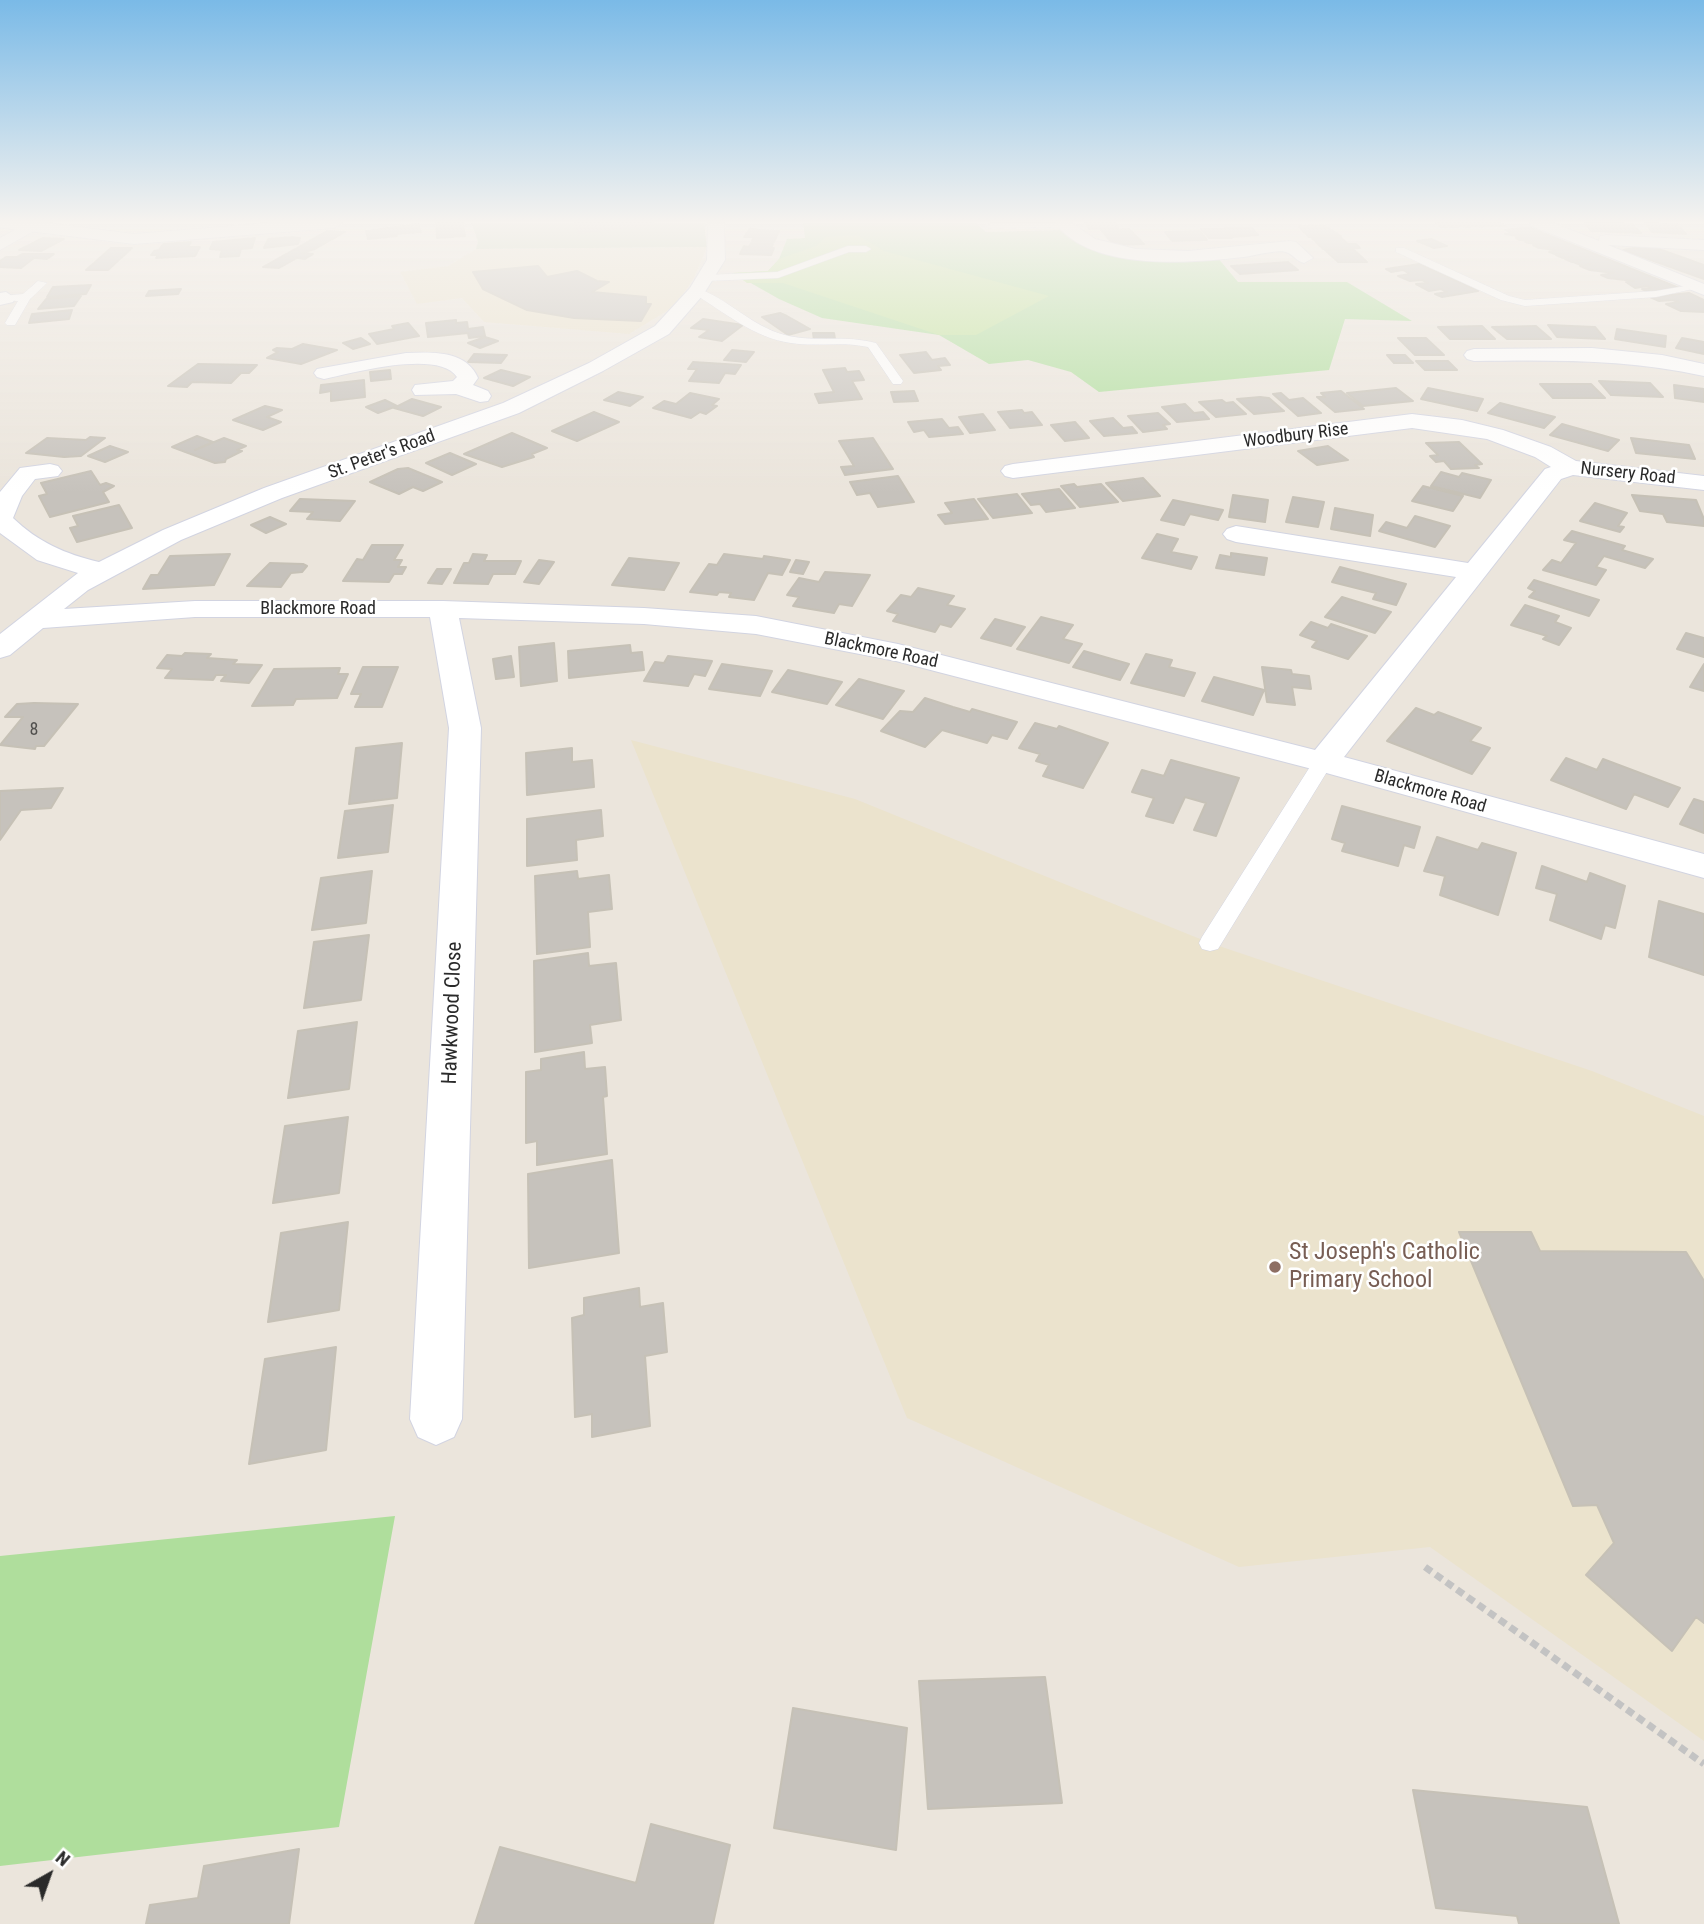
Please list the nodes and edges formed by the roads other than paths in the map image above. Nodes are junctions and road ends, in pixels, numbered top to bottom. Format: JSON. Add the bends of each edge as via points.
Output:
{"nodes":[{"id":1,"x":17,"y":313,"type":"edge"},
{"id":2,"x":678,"y":313,"type":"edge"},
{"id":3,"x":740,"y":313,"type":"edge"},
{"id":4,"x":11,"y":323,"type":"dead end"},
{"id":5,"x":1474,"y":355,"type":"dead end"},
{"id":6,"x":1704,"y":370,"type":"edge"},
{"id":7,"x":324,"y":373,"type":"dead end"},
{"id":8,"x":897,"y":381,"type":"dead end"},
{"id":9,"x":458,"y":387,"type":"junction"},
{"id":10,"x":423,"y":390,"type":"dead end"},
{"id":11,"x":511,"y":408,"type":"junction"},
{"id":12,"x":1571,"y":468,"type":"junction"},
{"id":13,"x":0,"y":470,"type":"edge"},
{"id":14,"x":1013,"y":471,"type":"dead end"},
{"id":15,"x":1704,"y":483,"type":"edge"},
{"id":16,"x":1236,"y":534,"type":"dead end"},
{"id":17,"x":102,"y":571,"type":"junction"},
{"id":18,"x":1474,"y":572,"type":"junction"},
{"id":19,"x":443,"y":609,"type":"junction"},
{"id":20,"x":34,"y":620,"type":"junction"},
{"id":21,"x":0,"y":649,"type":"edge"},
{"id":22,"x":1323,"y":762,"type":"junction"},
{"id":23,"x":1704,"y":866,"type":"edge"},
{"id":24,"x":1210,"y":943,"type":"dead end"},
{"id":25,"x":436,"y":1419,"type":"dead end"}],
"edges":[{"from":1,"to":4,"type":"lane"},
{"from":2,"to":11,"type":"street","name":"St. Peter's Road","via":[[663,330]]},
{"from":3,"to":8,"type":"lane","via":[[773,336],[793,341],[872,345]]},
{"from":5,"to":6,"type":"street","via":[[1592,354]]},
{"from":7,"to":9,"type":"street","via":[[420,359],[451,362],[468,378]]},
{"from":9,"to":10,"type":"street"},
{"from":9,"to":11,"type":"street"},
{"from":11,"to":17,"type":"street","name":"St. Peter's Road","via":[[273,494],[172,535]]},
{"from":12,"to":14,"type":"street","name":"Woodbury Rise","via":[[1514,440],[1447,423],[1412,421]]},
{"from":12,"to":15,"type":"street","name":"Nursery Road"},
{"from":12,"to":18,"type":"street","name":"Nursery Road","via":[[1553,474]]},
{"from":13,"to":17,"type":"street","via":[[39,472],[10,495],[0,519],[23,542],[57,560]]},
{"from":16,"to":18,"type":"street"},
{"from":17,"to":20,"type":"street","name":"St. Peter's Road"},
{"from":18,"to":22,"type":"street","name":"Nursery Road"},
{"from":19,"to":20,"type":"street","name":"Blackmore Road","via":[[195,609]]},
{"from":19,"to":22,"type":"street","name":"Blackmore Road","via":[[756,625],[898,653]]},
{"from":19,"to":25,"type":"street","name":"Hawkwood Close","via":[[465,728]]},
{"from":20,"to":21,"type":"street","name":"St. Peter's Road"},
{"from":22,"to":23,"type":"street","name":"Blackmore Road"},
{"from":22,"to":24,"type":"lane"}]}
